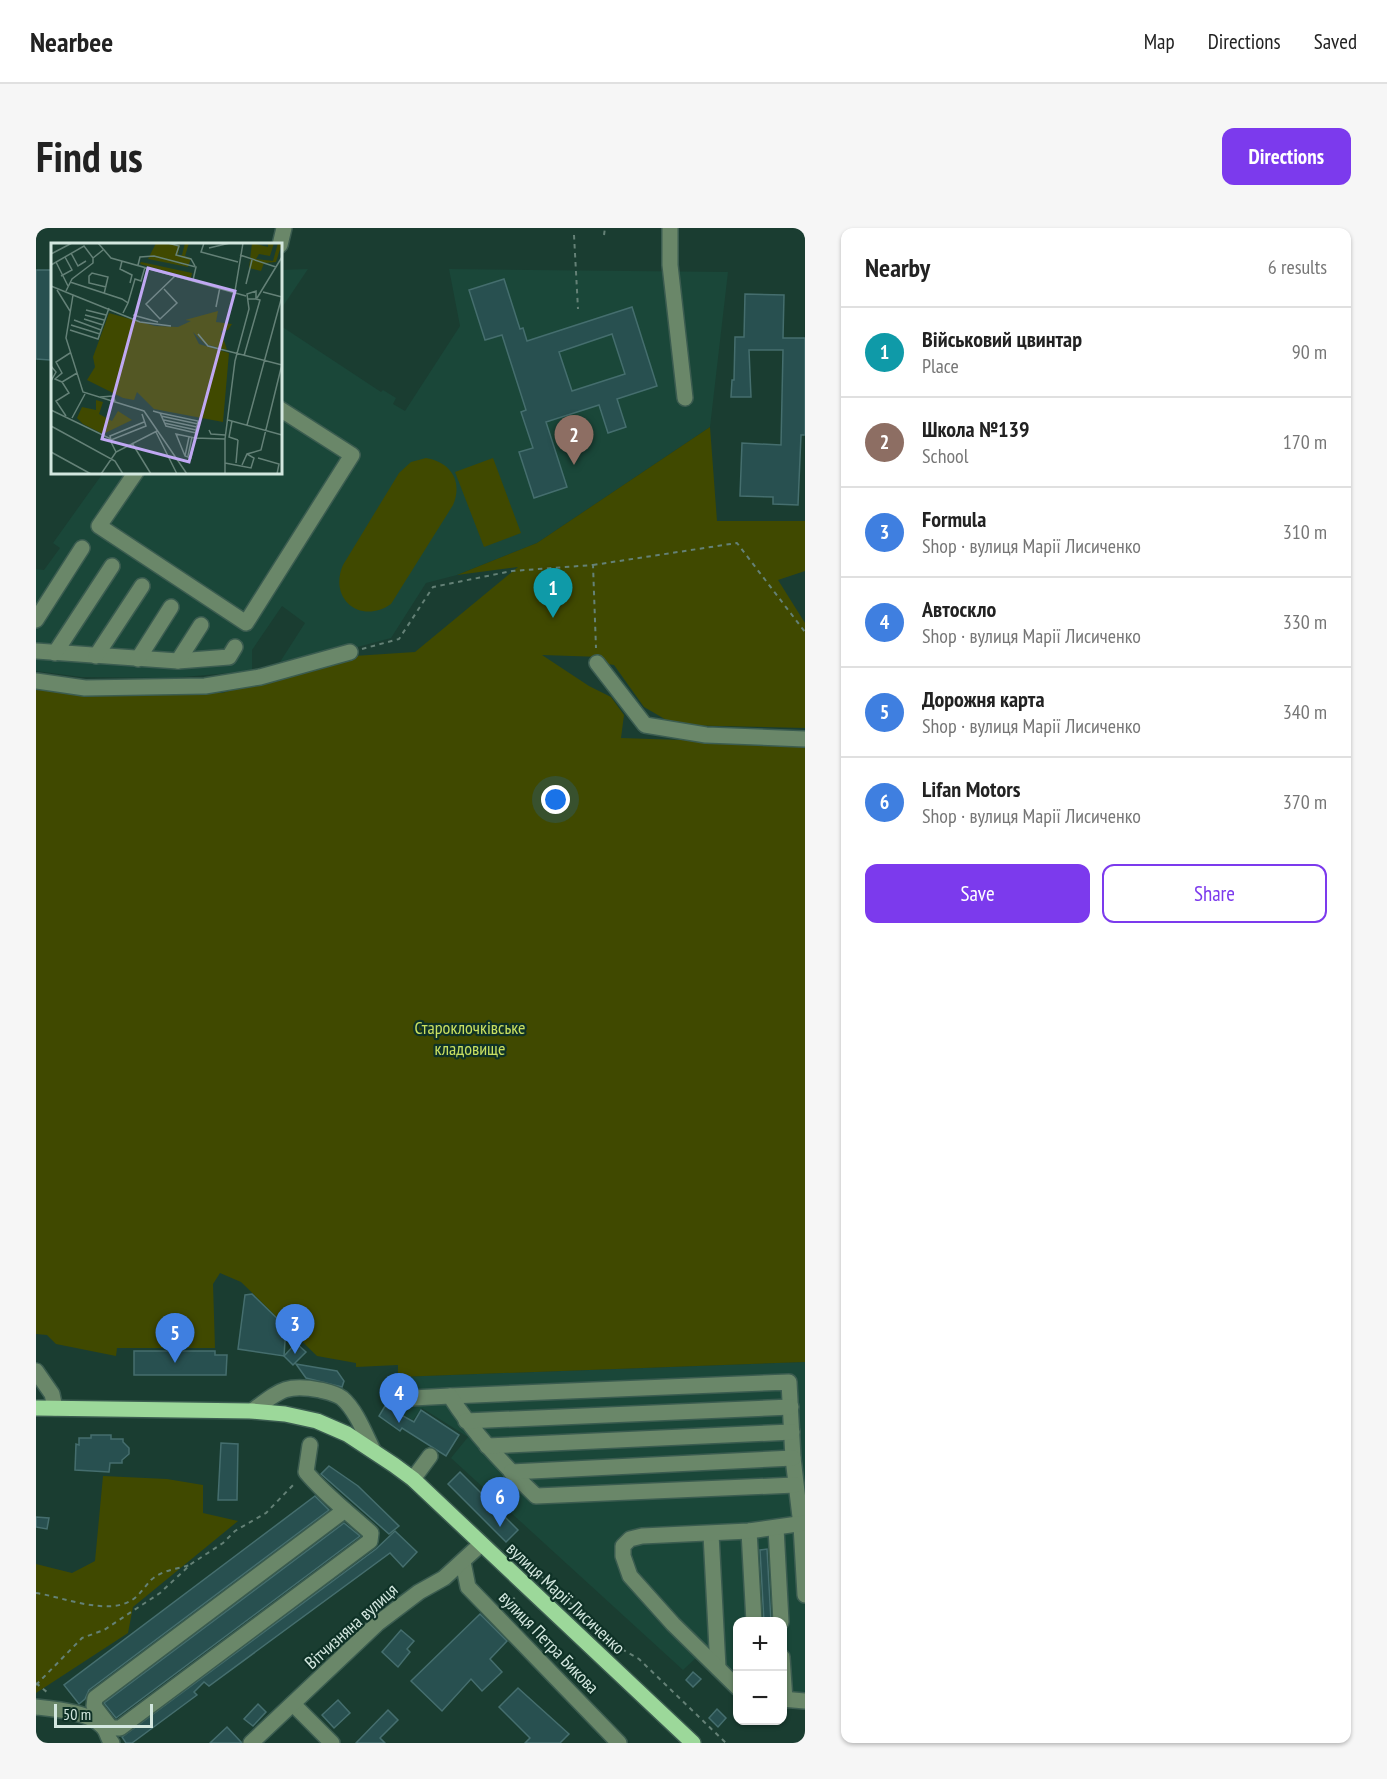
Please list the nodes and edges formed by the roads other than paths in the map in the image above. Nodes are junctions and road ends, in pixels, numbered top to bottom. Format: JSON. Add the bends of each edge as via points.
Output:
{"nodes":[{"id":1,"x":284,"y":228,"type":"edge"},
{"id":2,"x":670,"y":228,"type":"edge"},
{"id":3,"x":280,"y":243,"type":"edge"},
{"id":4,"x":685,"y":398,"type":"dead end"},
{"id":5,"x":282,"y":410,"type":"edge"},
{"id":6,"x":135,"y":474,"type":"edge"},
{"id":7,"x":82,"y":548,"type":"dead end"},
{"id":8,"x":112,"y":566,"type":"dead end"},
{"id":9,"x":142,"y":586,"type":"dead end"},
{"id":10,"x":171,"y":607,"type":"dead end"},
{"id":11,"x":36,"y":620,"type":"edge"},
{"id":12,"x":201,"y":625,"type":"dead end"},
{"id":13,"x":236,"y":647,"type":"dead end"},
{"id":14,"x":36,"y":651,"type":"edge"},
{"id":15,"x":55,"y":652,"type":"junction"},
{"id":16,"x":350,"y":652,"type":"road end"},
{"id":17,"x":96,"y":656,"type":"junction"},
{"id":18,"x":138,"y":659,"type":"junction"},
{"id":19,"x":177,"y":661,"type":"junction"},
{"id":20,"x":597,"y":663,"type":"road end"},
{"id":21,"x":36,"y":681,"type":"edge"},
{"id":22,"x":805,"y":739,"type":"edge"},
{"id":23,"x":36,"y":1371,"type":"edge"},
{"id":24,"x":450,"y":1396,"type":"junction"},
{"id":25,"x":394,"y":1399,"type":"dead end"},
{"id":26,"x":791,"y":1407,"type":"junction"},
{"id":27,"x":36,"y":1408,"type":"edge"},
{"id":28,"x":56,"y":1408,"type":"junction"},
{"id":29,"x":252,"y":1411,"type":"junction"},
{"id":30,"x":466,"y":1421,"type":"junction"},
{"id":31,"x":792,"y":1431,"type":"junction"},
{"id":32,"x":310,"y":1445,"type":"dead end"},
{"id":33,"x":487,"y":1446,"type":"junction"},
{"id":34,"x":373,"y":1450,"type":"junction"},
{"id":35,"x":430,"y":1456,"type":"dead end"},
{"id":36,"x":793,"y":1458,"type":"junction"},
{"id":37,"x":511,"y":1472,"type":"junction"},
{"id":38,"x":413,"y":1479,"type":"junction"},
{"id":39,"x":795,"y":1485,"type":"junction"},
{"id":40,"x":345,"y":1510,"type":"junction"},
{"id":41,"x":803,"y":1524,"type":"edge"},
{"id":42,"x":776,"y":1528,"type":"junction"},
{"id":43,"x":749,"y":1531,"type":"junction"},
{"id":44,"x":711,"y":1534,"type":"junction"},
{"id":45,"x":481,"y":1544,"type":"junction"},
{"id":46,"x":463,"y":1562,"type":"junction"},
{"id":47,"x":805,"y":1595,"type":"edge"},
{"id":48,"x":754,"y":1617,"type":"edge"},
{"id":49,"x":781,"y":1617,"type":"edge"},
{"id":50,"x":718,"y":1668,"type":"junction"},
{"id":51,"x":733,"y":1683,"type":"edge"},
{"id":52,"x":787,"y":1700,"type":"edge"},
{"id":53,"x":805,"y":1701,"type":"edge"},
{"id":54,"x":293,"y":1704,"type":"junction"},
{"id":55,"x":36,"y":1707,"type":"edge"},
{"id":56,"x":112,"y":1743,"type":"edge"},
{"id":57,"x":251,"y":1743,"type":"edge"},
{"id":58,"x":332,"y":1743,"type":"edge"},
{"id":59,"x":619,"y":1743,"type":"edge"},
{"id":60,"x":693,"y":1743,"type":"edge"}],
"edges":[{"from":1,"to":3,"type":"street"},
{"from":2,"to":4,"type":"street","via":[[670,265]]},
{"from":5,"to":6,"type":"street","via":[[352,455],[246,623],[99,526]]},
{"from":7,"to":11,"type":"street"},
{"from":8,"to":15,"type":"street"},
{"from":9,"to":17,"type":"street"},
{"from":10,"to":18,"type":"street"},
{"from":12,"to":19,"type":"street"},
{"from":13,"to":19,"type":"street","via":[[229,657]]},
{"from":14,"to":15,"type":"street"},
{"from":15,"to":17,"type":"street"},
{"from":16,"to":21,"type":"street","via":[[260,677],[205,686],[85,688]]},
{"from":17,"to":18,"type":"street"},
{"from":18,"to":19,"type":"street"},
{"from":20,"to":22,"type":"street","via":[[645,725],[706,735]]},
{"from":23,"to":28,"type":"street","via":[[52,1394]]},
{"from":24,"to":25,"type":"street"},
{"from":24,"to":26,"type":"street","via":[[789,1382]]},
{"from":24,"to":30,"type":"street"},
{"from":26,"to":30,"type":"street"},
{"from":26,"to":31,"type":"street"},
{"from":27,"to":28,"type":"main road","name":"вулиця Марії Лисиченко"},
{"from":28,"to":29,"type":"main road","name":"вулиця Марії Лисиченко"},
{"from":29,"to":34,"type":"main road","name":"вулиця Марії Лисиченко","via":[[317,1421]]},
{"from":29,"to":34,"type":"street","via":[[293,1387],[333,1393],[351,1408]]},
{"from":30,"to":33,"type":"street"},
{"from":31,"to":33,"type":"street"},
{"from":31,"to":36,"type":"street"},
{"from":32,"to":40,"type":"street","via":[[306,1472]]},
{"from":33,"to":37,"type":"street"},
{"from":34,"to":38,"type":"main road","name":"вулиця Марії Лисиченко"},
{"from":35,"to":38,"type":"street"},
{"from":36,"to":37,"type":"street"},
{"from":36,"to":39,"type":"street"},
{"from":37,"to":39,"type":"street","via":[[536,1496]]},
{"from":38,"to":45,"type":"main road","name":"вулиця Марії Лисиченко"},
{"from":39,"to":41,"type":"street"},
{"from":40,"to":40,"type":"street","via":[[371,1533],[370,1541],[120,1728],[111,1728],[94,1706],[96,1698]]},
{"from":41,"to":42,"type":"street"},
{"from":41,"to":47,"type":"street"},
{"from":42,"to":43,"type":"street"},
{"from":42,"to":49,"type":"street"},
{"from":43,"to":44,"type":"street"},
{"from":43,"to":48,"type":"street"},
{"from":44,"to":50,"type":"street"},
{"from":44,"to":50,"type":"street","via":[[642,1536],[630,1539],[623,1546],[622,1556],[630,1576]]},
{"from":45,"to":46,"type":"street","name":"Вітчизняна вулиця"},
{"from":45,"to":60,"type":"main road","name":"вулиця Марії Лисиченко"},
{"from":46,"to":54,"type":"street","name":"Вітчизняна вулиця","via":[[378,1623]]},
{"from":46,"to":59,"type":"street","name":"вулиця Петра Бикова","via":[[468,1587]]},
{"from":50,"to":51,"type":"street"},
{"from":52,"to":53,"type":"street"},
{"from":54,"to":57,"type":"street","name":"Вітчизняна вулиця"},
{"from":54,"to":58,"type":"street"},
{"from":55,"to":56,"type":"street","via":[[90,1718],[104,1727]]}]}
